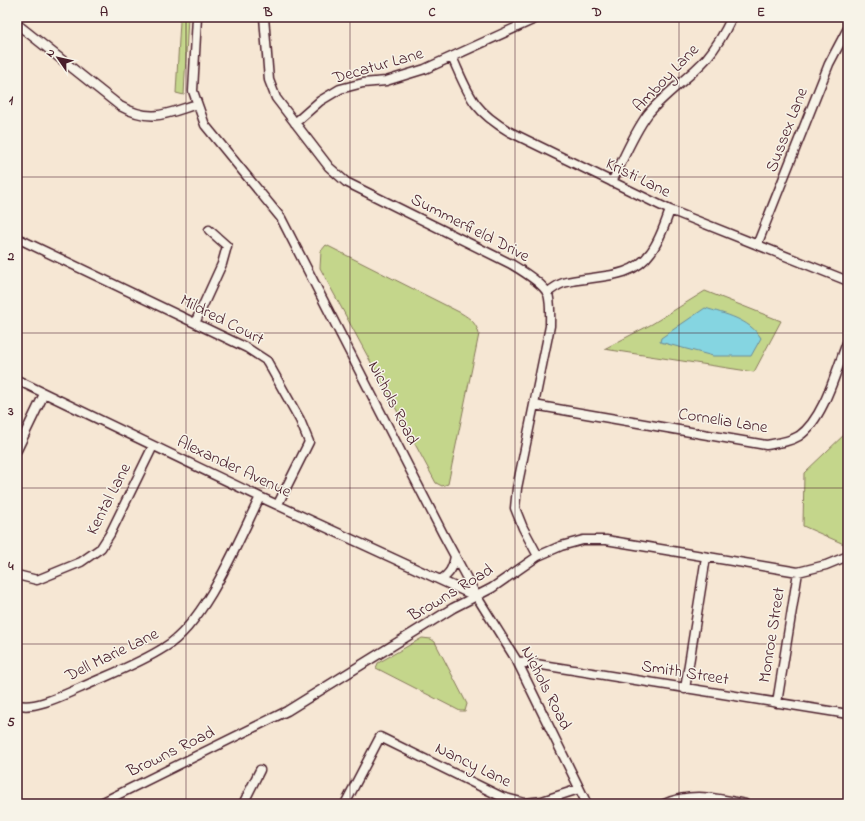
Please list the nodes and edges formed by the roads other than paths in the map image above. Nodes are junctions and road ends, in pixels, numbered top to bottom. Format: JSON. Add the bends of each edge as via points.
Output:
{"nodes":[{"id":1,"x":197,"y":17,"type":"edge"},
{"id":2,"x":264,"y":17,"type":"edge"},
{"id":3,"x":540,"y":17,"type":"edge"},
{"id":4,"x":732,"y":17,"type":"edge"},
{"id":5,"x":17,"y":24,"type":"edge"},
{"id":6,"x":848,"y":28,"type":"edge"},
{"id":7,"x":452,"y":57,"type":"junction"},
{"id":8,"x":197,"y":104,"type":"junction"},
{"id":9,"x":295,"y":122,"type":"junction"},
{"id":10,"x":612,"y":182,"type":"junction"},
{"id":11,"x":670,"y":210,"type":"junction"},
{"id":12,"x":209,"y":230,"type":"dead end"},
{"id":13,"x":17,"y":238,"type":"edge"},
{"id":14,"x":757,"y":245,"type":"junction"},
{"id":15,"x":848,"y":281,"type":"edge"},
{"id":16,"x":547,"y":293,"type":"junction"},
{"id":17,"x":195,"y":323,"type":"junction"},
{"id":18,"x":848,"y":340,"type":"edge"},
{"id":19,"x":17,"y":380,"type":"edge"},
{"id":20,"x":44,"y":394,"type":"junction"},
{"id":21,"x":534,"y":405,"type":"junction"},
{"id":22,"x":153,"y":446,"type":"junction"},
{"id":23,"x":17,"y":450,"type":"edge"},
{"id":24,"x":260,"y":497,"type":"junction"},
{"id":25,"x":278,"y":504,"type":"junction"},
{"id":26,"x":455,"y":556,"type":"junction"},
{"id":27,"x":538,"y":556,"type":"junction"},
{"id":28,"x":848,"y":556,"type":"edge"},
{"id":29,"x":706,"y":558,"type":"junction"},
{"id":30,"x":798,"y":572,"type":"junction"},
{"id":31,"x":17,"y":575,"type":"edge"},
{"id":32,"x":440,"y":580,"type":"junction"},
{"id":33,"x":477,"y":597,"type":"junction"},
{"id":34,"x":517,"y":661,"type":"junction"},
{"id":35,"x":685,"y":689,"type":"junction"},
{"id":36,"x":777,"y":703,"type":"junction"},
{"id":37,"x":17,"y":704,"type":"edge"},
{"id":38,"x":848,"y":714,"type":"edge"},
{"id":39,"x":260,"y":770,"type":"dead end"},
{"id":40,"x":579,"y":789,"type":"junction"},
{"id":41,"x":99,"y":804,"type":"edge"},
{"id":42,"x":243,"y":804,"type":"edge"},
{"id":43,"x":345,"y":804,"type":"edge"},
{"id":44,"x":587,"y":804,"type":"edge"},
{"id":45,"x":664,"y":804,"type":"edge"},
{"id":46,"x":745,"y":804,"type":"edge"}],
"edges":[{"from":1,"to":8,"type":"street","name":"Nichols Road","via":[[193,91]]},
{"from":2,"to":9,"type":"street","name":"Summerfield Drive","via":[[269,80],[276,98]]},
{"from":3,"to":7,"type":"street","name":"Decatur Lane"},
{"from":4,"to":10,"type":"street","name":"Amboy Lane","via":[[722,38],[706,59],[648,114]]},
{"from":5,"to":8,"type":"street","via":[[120,106],[134,114],[166,114]]},
{"from":6,"to":14,"type":"street","name":"Sussex Lane","via":[[829,64]]},
{"from":7,"to":9,"type":"street","name":"Decatur Lane","via":[[392,79],[362,83],[340,90],[320,101]]},
{"from":7,"to":10,"type":"street","name":"Kristi Lane","via":[[474,104],[482,113],[510,132]]},
{"from":8,"to":26,"type":"street","name":"Nichols Road","via":[[205,125],[281,218]]},
{"from":9,"to":16,"type":"street","name":"Summerfield Drive","via":[[329,167],[346,182],[511,264],[529,275]]},
{"from":10,"to":11,"type":"street","name":"Kristi Lane"},
{"from":11,"to":14,"type":"street","name":"Kristi Lane"},
{"from":11,"to":16,"type":"street","via":[[652,251],[634,269],[622,274],[562,284]]},
{"from":12,"to":17,"type":"street","via":[[227,246],[222,264]]},
{"from":13,"to":17,"type":"street","name":"Mildred Court"},
{"from":14,"to":15,"type":"street","name":"Kristi Lane"},
{"from":16,"to":21,"type":"street","via":[[550,326]]},
{"from":17,"to":25,"type":"street","name":"Mildred Court","via":[[247,348],[267,361],[300,420],[309,442]]},
{"from":18,"to":21,"type":"street","name":"Cornelia Lane","via":[[814,421],[799,435],[784,442],[766,445]]},
{"from":19,"to":20,"type":"street","name":"Alexander Avenue"},
{"from":20,"to":22,"type":"street","name":"Alexander Avenue"},
{"from":20,"to":23,"type":"street"},
{"from":21,"to":27,"type":"street","via":[[515,508]]},
{"from":22,"to":24,"type":"street","name":"Alexander Avenue"},
{"from":22,"to":31,"type":"street","name":"Kental Lane","via":[[101,548],[81,562],[38,580]]},
{"from":24,"to":25,"type":"street","name":"Alexander Avenue"},
{"from":24,"to":37,"type":"street","name":"Dell Marie Lane","via":[[218,583],[181,634],[166,647],[68,693],[39,704]]},
{"from":25,"to":32,"type":"street","name":"Alexander Avenue"},
{"from":26,"to":32,"type":"street","via":[[453,568],[448,576]]},
{"from":26,"to":33,"type":"street","name":"Nichols Road"},
{"from":27,"to":29,"type":"street","name":"Browns Road","via":[[583,540],[606,540]]},
{"from":27,"to":33,"type":"street","name":"Browns Road"},
{"from":28,"to":30,"type":"street","name":"Browns Road"},
{"from":29,"to":30,"type":"street","name":"Browns Road"},
{"from":29,"to":35,"type":"street"},
{"from":30,"to":36,"type":"street","name":"Monroe Street"},
{"from":32,"to":33,"type":"street","name":"Alexander Avenue"},
{"from":33,"to":34,"type":"street","name":"Nichols Road"},
{"from":33,"to":41,"type":"street","name":"Browns Road","via":[[454,608],[287,711]]},
{"from":34,"to":35,"type":"street","name":"Smith Street"},
{"from":34,"to":40,"type":"street","name":"Nichols Road"},
{"from":35,"to":36,"type":"street","name":"Smith Street"},
{"from":36,"to":38,"type":"street","name":"Smith Street"},
{"from":39,"to":42,"type":"street"},
{"from":40,"to":43,"type":"street","name":"Nancy Lane","via":[[542,801],[525,803],[502,797],[380,737]]},
{"from":40,"to":44,"type":"street","name":"Nichols Road"},
{"from":45,"to":46,"type":"street","via":[[688,796]]}]}
